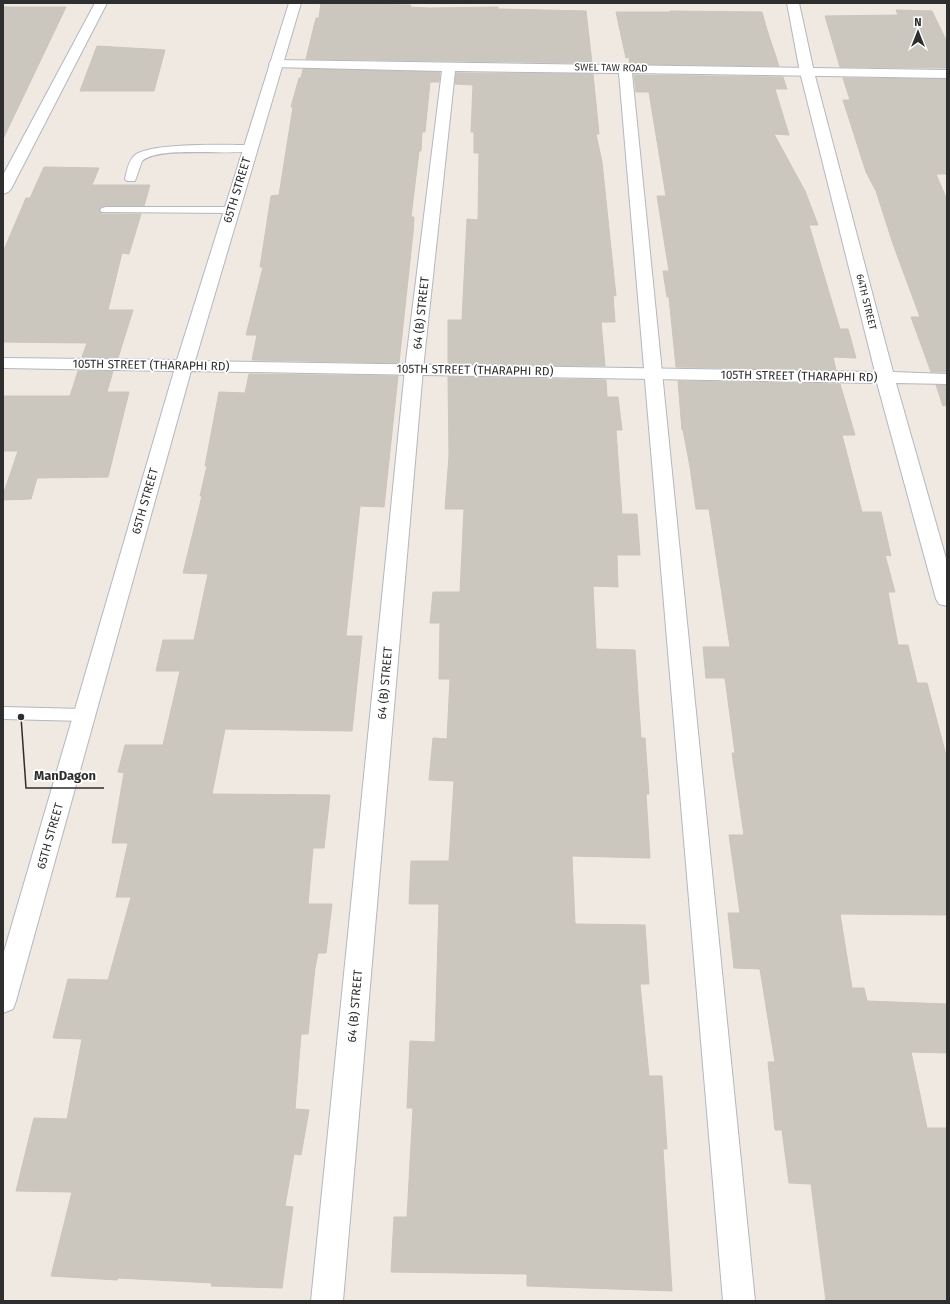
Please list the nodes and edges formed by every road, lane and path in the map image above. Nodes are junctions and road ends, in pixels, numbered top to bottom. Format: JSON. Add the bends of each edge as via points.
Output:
{"nodes":[{"id":1,"x":101,"y":3,"type":"edge"},
{"id":2,"x":295,"y":3,"type":"edge"},
{"id":3,"x":793,"y":3,"type":"edge"},
{"id":4,"x":276,"y":64,"type":"junction"},
{"id":5,"x":449,"y":66,"type":"junction"},
{"id":6,"x":625,"y":68,"type":"junction"},
{"id":7,"x":807,"y":72,"type":"junction"},
{"id":8,"x":947,"y":74,"type":"edge"},
{"id":9,"x":250,"y":148,"type":"junction"},
{"id":10,"x":131,"y":179,"type":"dead end"},
{"id":11,"x":3,"y":188,"type":"edge"},
{"id":12,"x":106,"y":210,"type":"dead end"},
{"id":13,"x":232,"y":210,"type":"junction"},
{"id":14,"x":3,"y":363,"type":"edge"},
{"id":15,"x":184,"y":366,"type":"junction"},
{"id":16,"x":414,"y":369,"type":"junction"},
{"id":17,"x":653,"y":373,"type":"junction"},
{"id":18,"x":885,"y":378,"type":"junction"},
{"id":19,"x":947,"y":379,"type":"edge"},
{"id":20,"x":947,"y":599,"type":"edge"},
{"id":21,"x":3,"y":713,"type":"edge"},
{"id":22,"x":84,"y":715,"type":"junction"},
{"id":23,"x":3,"y":1001,"type":"edge"},
{"id":24,"x":328,"y":1301,"type":"edge"},
{"id":25,"x":739,"y":1301,"type":"edge"}],
"edges":[{"from":1,"to":11,"type":"street"},
{"from":2,"to":4,"type":"street","name":"65TH STREET"},
{"from":3,"to":7,"type":"street","name":"64TH STREET"},
{"from":4,"to":5,"type":"street","name":"SWEL TAW ROAD"},
{"from":4,"to":9,"type":"street","name":"65TH STREET"},
{"from":5,"to":6,"type":"street","name":"SWEL TAW ROAD"},
{"from":5,"to":16,"type":"street","name":"64 (B) STREET"},
{"from":6,"to":7,"type":"street","name":"SWEL TAW ROAD"},
{"from":6,"to":17,"type":"street"},
{"from":7,"to":8,"type":"street","name":"SWEL TAW ROAD"},
{"from":7,"to":18,"type":"street","name":"64TH STREET"},
{"from":9,"to":10,"type":"lane","via":[[152,152],[140,156]]},
{"from":9,"to":13,"type":"street","name":"65TH STREET"},
{"from":12,"to":13,"type":"lane"},
{"from":13,"to":15,"type":"street","name":"65TH STREET"},
{"from":14,"to":15,"type":"street","name":"105TH STREET (THARAPHI RD)"},
{"from":15,"to":16,"type":"street","name":"105TH STREET (THARAPHI RD)"},
{"from":15,"to":22,"type":"street","name":"65TH STREET"},
{"from":16,"to":17,"type":"street","name":"105TH STREET (THARAPHI RD)"},
{"from":16,"to":24,"type":"street","name":"64 (B) STREET"},
{"from":17,"to":18,"type":"street","name":"105TH STREET (THARAPHI RD)"},
{"from":17,"to":25,"type":"street"},
{"from":18,"to":19,"type":"street","name":"105TH STREET (THARAPHI RD)"},
{"from":18,"to":20,"type":"street","name":"64TH STREET"},
{"from":21,"to":22,"type":"lane"},
{"from":22,"to":23,"type":"street","name":"65TH STREET"}]}
